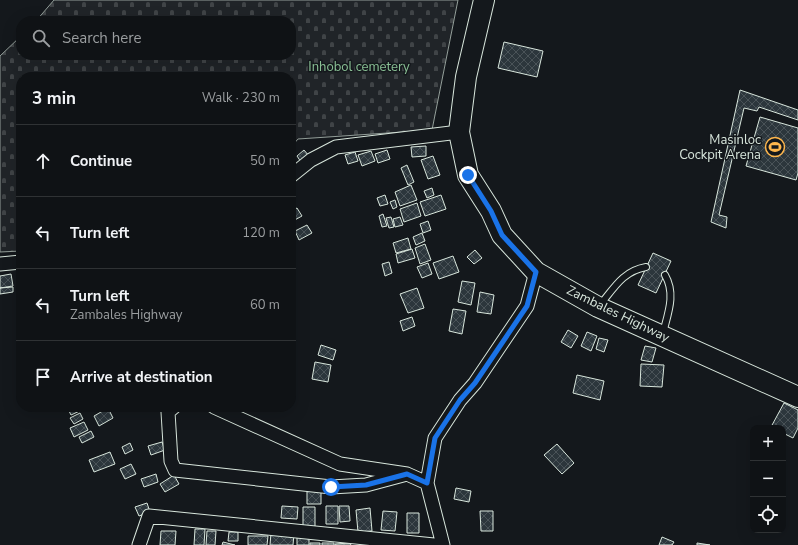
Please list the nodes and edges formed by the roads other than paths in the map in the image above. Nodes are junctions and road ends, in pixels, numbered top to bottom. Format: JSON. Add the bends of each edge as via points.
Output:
{"nodes":[{"id":1,"x":484,"y":0,"type":"edge"},
{"id":2,"x":459,"y":132,"type":"junction"},
{"id":3,"x":296,"y":172,"type":"edge"},
{"id":4,"x":16,"y":262,"type":"edge"},
{"id":5,"x":0,"y":264,"type":"edge"},
{"id":6,"x":646,"y":267,"type":"dead end"},
{"id":7,"x":536,"y":272,"type":"junction"},
{"id":8,"x":665,"y":275,"type":"dead end"},
{"id":9,"x":598,"y":307,"type":"junction"},
{"id":10,"x":662,"y":336,"type":"junction"},
{"id":11,"x":798,"y":397,"type":"edge"},
{"id":12,"x":168,"y":412,"type":"edge"},
{"id":13,"x":225,"y":412,"type":"edge"},
{"id":14,"x":407,"y":474,"type":"junction"},
{"id":15,"x":427,"y":483,"type":"junction"},
{"id":16,"x":139,"y":545,"type":"edge"},
{"id":17,"x":434,"y":545,"type":"edge"},
{"id":18,"x":443,"y":545,"type":"edge"}],
"edges":[{"from":1,"to":2,"type":"main road","name":"Zambales Highway","via":[[466,77]]},
{"from":2,"to":3,"type":"street","via":[[336,147],[311,160]]},
{"from":2,"to":7,"type":"main road","name":"Zambales Highway","via":[[468,175],[491,211],[502,235]]},
{"from":4,"to":5,"type":"street"},
{"from":6,"to":9,"type":"lane","via":[[634,269],[623,277]]},
{"from":7,"to":9,"type":"main road","name":"Zambales Highway"},
{"from":7,"to":15,"type":"street","via":[[527,306],[435,438]]},
{"from":8,"to":10,"type":"lane","via":[[670,285],[671,297]]},
{"from":9,"to":10,"type":"main road","name":"Zambales Highway"},
{"from":10,"to":11,"type":"main road","name":"Zambales Highway"},
{"from":12,"to":14,"type":"street","via":[[171,461],[174,470],[331,487],[366,485]]},
{"from":13,"to":14,"type":"street","via":[[340,464]]},
{"from":14,"to":15,"type":"street"},
{"from":15,"to":18,"type":"street"},
{"from":16,"to":17,"type":"street","via":[[149,516]]}]}
